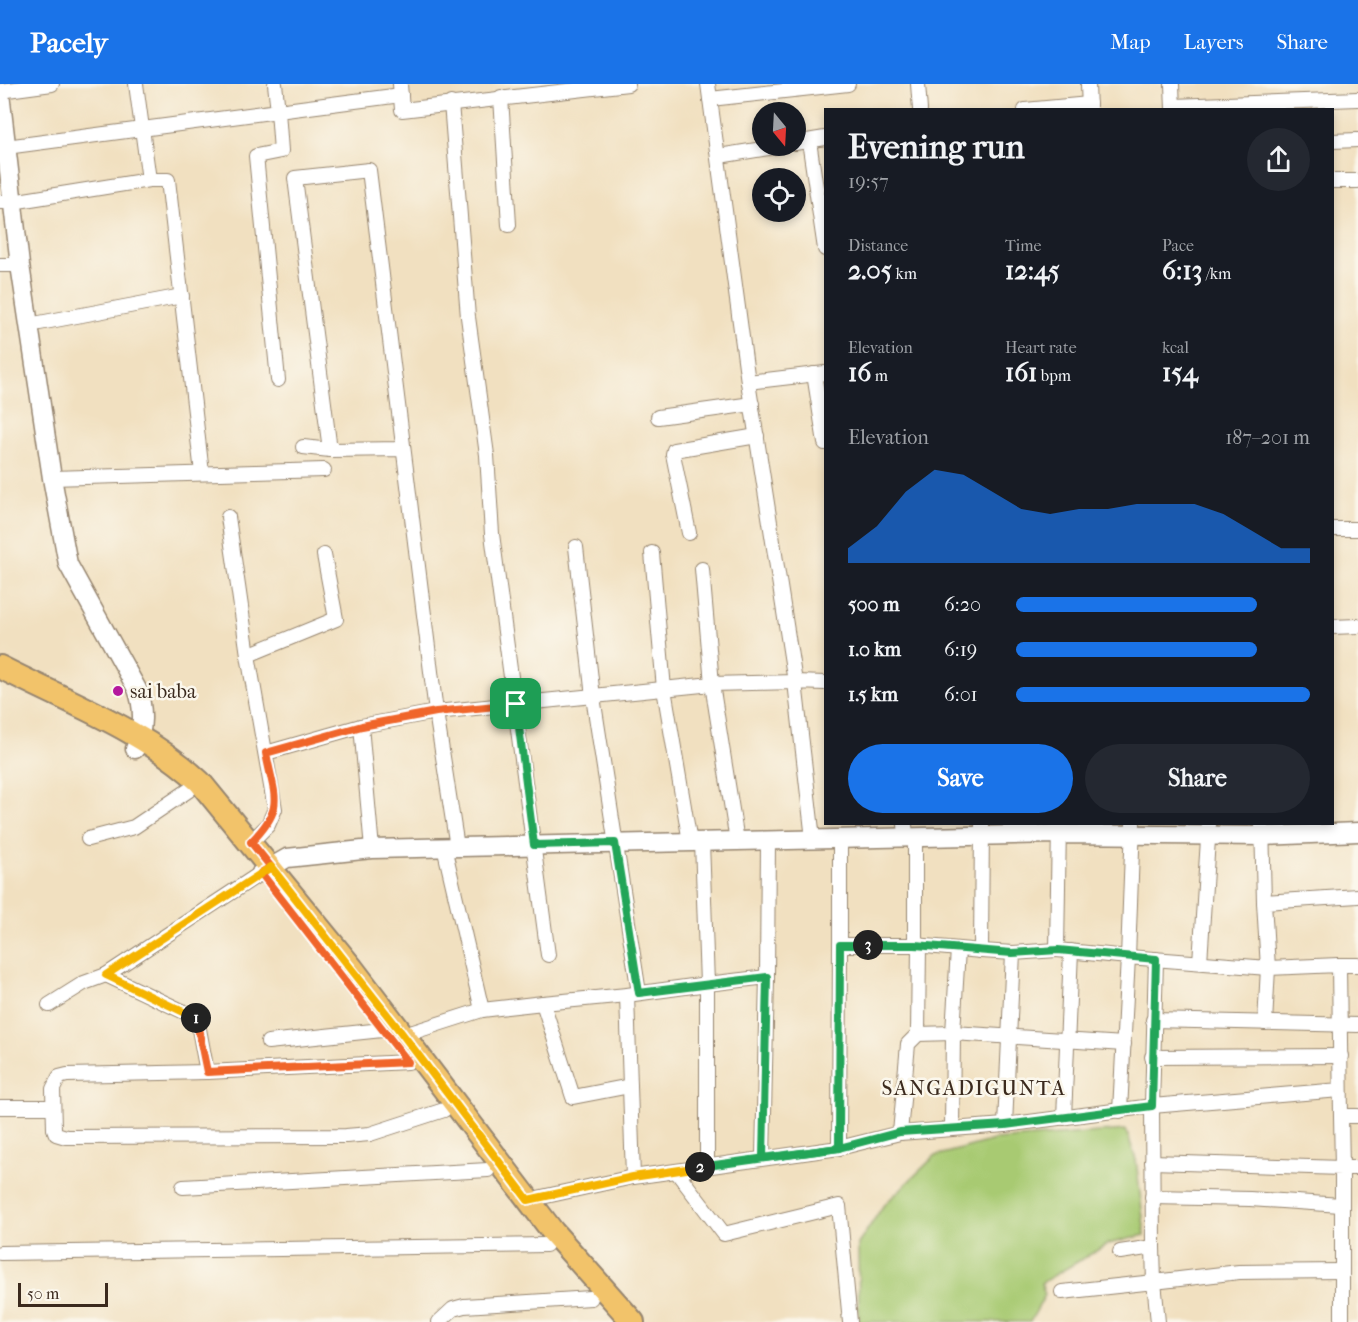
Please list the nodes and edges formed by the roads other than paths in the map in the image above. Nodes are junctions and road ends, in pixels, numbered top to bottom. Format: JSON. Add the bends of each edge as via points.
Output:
{"nodes":[{"id":1,"x":52,"y":84,"type":"edge"},
{"id":2,"x":136,"y":84,"type":"edge"},
{"id":3,"x":275,"y":84,"type":"edge"},
{"id":4,"x":628,"y":84,"type":"edge"},
{"id":5,"x":708,"y":84,"type":"edge"},
{"id":6,"x":848,"y":84,"type":"edge"},
{"id":7,"x":918,"y":84,"type":"edge"},
{"id":8,"x":1088,"y":84,"type":"edge"},
{"id":9,"x":1172,"y":84,"type":"edge"},
{"id":10,"x":571,"y":87,"type":"edge"},
{"id":11,"x":400,"y":90,"type":"edge"},
{"id":12,"x":0,"y":92,"type":"edge"},
{"id":13,"x":501,"y":97,"type":"junction"},
{"id":14,"x":710,"y":99,"type":"junction"},
{"id":15,"x":1358,"y":99,"type":"edge"},
{"id":16,"x":452,"y":103,"type":"junction"},
{"id":17,"x":1089,"y":107,"type":"edge"},
{"id":18,"x":920,"y":108,"type":"edge"},
{"id":19,"x":1068,"y":108,"type":"edge"},
{"id":20,"x":1173,"y":108,"type":"edge"},
{"id":21,"x":278,"y":111,"type":"junction"},
{"id":22,"x":142,"y":129,"type":"junction"},
{"id":23,"x":824,"y":138,"type":"edge"},
{"id":24,"x":1358,"y":140,"type":"edge"},
{"id":25,"x":806,"y":141,"type":"edge"},
{"id":26,"x":809,"y":141,"type":"junction"},
{"id":27,"x":1334,"y":141,"type":"edge"},
{"id":28,"x":6,"y":147,"type":"junction"},
{"id":29,"x":752,"y":151,"type":"edge"},
{"id":30,"x":719,"y":156,"type":"junction"},
{"id":31,"x":149,"y":180,"type":"junction"},
{"id":32,"x":1334,"y":181,"type":"edge"},
{"id":33,"x":1358,"y":181,"type":"edge"},
{"id":34,"x":6,"y":202,"type":"edge"},
{"id":35,"x":508,"y":225,"type":"dead end"},
{"id":36,"x":824,"y":242,"type":"edge"},
{"id":37,"x":20,"y":265,"type":"junction"},
{"id":38,"x":0,"y":266,"type":"edge"},
{"id":39,"x":182,"y":296,"type":"junction"},
{"id":40,"x":29,"y":325,"type":"junction"},
{"id":41,"x":820,"y":374,"type":"edge"},
{"id":42,"x":278,"y":380,"type":"dead end"},
{"id":43,"x":748,"y":382,"type":"junction"},
{"id":44,"x":752,"y":404,"type":"junction"},
{"id":45,"x":658,"y":417,"type":"dead end"},
{"id":46,"x":824,"y":429,"type":"edge"},
{"id":47,"x":757,"y":436,"type":"junction"},
{"id":48,"x":303,"y":447,"type":"dead end"},
{"id":49,"x":402,"y":449,"type":"junction"},
{"id":50,"x":330,"y":450,"type":"junction"},
{"id":51,"x":324,"y":470,"type":"dead end"},
{"id":52,"x":202,"y":473,"type":"junction"},
{"id":53,"x":52,"y":478,"type":"junction"},
{"id":54,"x":228,"y":517,"type":"dead end"},
{"id":55,"x":1334,"y":529,"type":"edge"},
{"id":56,"x":1358,"y":529,"type":"edge"},
{"id":57,"x":689,"y":533,"type":"dead end"},
{"id":58,"x":576,"y":547,"type":"dead end"},
{"id":59,"x":652,"y":553,"type":"dead end"},
{"id":60,"x":324,"y":555,"type":"dead end"},
{"id":61,"x":702,"y":569,"type":"dead end"},
{"id":62,"x":1358,"y":626,"type":"edge"},
{"id":63,"x":1334,"y":627,"type":"edge"},
{"id":64,"x":248,"y":655,"type":"junction"},
{"id":65,"x":0,"y":667,"type":"edge"},
{"id":66,"x":795,"y":682,"type":"junction"},
{"id":67,"x":0,"y":683,"type":"edge"},
{"id":68,"x":824,"y":683,"type":"edge"},
{"id":69,"x":712,"y":684,"type":"junction"},
{"id":70,"x":664,"y":689,"type":"junction"},
{"id":71,"x":593,"y":697,"type":"junction"},
{"id":72,"x":516,"y":704,"type":"junction"},
{"id":73,"x":436,"y":712,"type":"junction"},
{"id":74,"x":362,"y":726,"type":"junction"},
{"id":75,"x":138,"y":743,"type":"junction"},
{"id":76,"x":266,"y":753,"type":"junction"},
{"id":77,"x":189,"y":790,"type":"junction"},
{"id":78,"x":1133,"y":828,"type":"edge"},
{"id":79,"x":1059,"y":829,"type":"edge"},
{"id":80,"x":1209,"y":829,"type":"edge"},
{"id":81,"x":982,"y":830,"type":"edge"},
{"id":82,"x":1262,"y":830,"type":"edge"},
{"id":83,"x":1358,"y":832,"type":"edge"},
{"id":84,"x":909,"y":833,"type":"edge"},
{"id":85,"x":840,"y":838,"type":"junction"},
{"id":86,"x":88,"y":839,"type":"dead end"},
{"id":87,"x":813,"y":839,"type":"junction"},
{"id":88,"x":768,"y":840,"type":"junction"},
{"id":89,"x":737,"y":841,"type":"junction"},
{"id":90,"x":251,"y":842,"type":"junction"},
{"id":91,"x":696,"y":842,"type":"junction"},
{"id":92,"x":615,"y":843,"type":"junction"},
{"id":93,"x":534,"y":845,"type":"junction"},
{"id":94,"x":450,"y":847,"type":"junction"},
{"id":95,"x":372,"y":849,"type":"junction"},
{"id":96,"x":266,"y":870,"type":"junction"},
{"id":97,"x":1358,"y":896,"type":"edge"},
{"id":98,"x":1264,"y":902,"type":"junction"},
{"id":99,"x":840,"y":945,"type":"junction"},
{"id":100,"x":917,"y":945,"type":"junction"},
{"id":101,"x":957,"y":949,"type":"junction"},
{"id":102,"x":981,"y":951,"type":"junction"},
{"id":103,"x":1064,"y":951,"type":"junction"},
{"id":104,"x":1012,"y":953,"type":"junction"},
{"id":105,"x":548,"y":955,"type":"dead end"},
{"id":106,"x":1128,"y":957,"type":"junction"},
{"id":107,"x":1156,"y":959,"type":"junction"},
{"id":108,"x":1200,"y":962,"type":"junction"},
{"id":109,"x":1339,"y":965,"type":"junction"},
{"id":110,"x":1358,"y":965,"type":"edge"},
{"id":111,"x":1268,"y":968,"type":"junction"},
{"id":112,"x":106,"y":975,"type":"junction"},
{"id":113,"x":767,"y":977,"type":"junction"},
{"id":114,"x":707,"y":984,"type":"junction"},
{"id":115,"x":633,"y":994,"type":"junction"},
{"id":116,"x":543,"y":1003,"type":"junction"},
{"id":117,"x":49,"y":1005,"type":"dead end"},
{"id":118,"x":482,"y":1010,"type":"junction"},
{"id":119,"x":1153,"y":1020,"type":"junction"},
{"id":120,"x":1265,"y":1023,"type":"junction"},
{"id":121,"x":1340,"y":1025,"type":"junction"},
{"id":122,"x":1358,"y":1025,"type":"edge"},
{"id":123,"x":393,"y":1032,"type":"junction"},
{"id":124,"x":953,"y":1033,"type":"junction"},
{"id":125,"x":918,"y":1034,"type":"junction"},
{"id":126,"x":1007,"y":1037,"type":"junction"},
{"id":127,"x":1067,"y":1041,"type":"junction"},
{"id":128,"x":268,"y":1042,"type":"dead end"},
{"id":129,"x":1124,"y":1044,"type":"junction"},
{"id":130,"x":1341,"y":1056,"type":"junction"},
{"id":131,"x":1152,"y":1057,"type":"junction"},
{"id":132,"x":408,"y":1062,"type":"junction"},
{"id":133,"x":207,"y":1072,"type":"junction"},
{"id":134,"x":630,"y":1086,"type":"junction"},
{"id":135,"x":1340,"y":1090,"type":"junction"},
{"id":136,"x":1152,"y":1106,"type":"junction"},
{"id":137,"x":0,"y":1107,"type":"edge"},
{"id":138,"x":53,"y":1107,"type":"junction"},
{"id":139,"x":444,"y":1110,"type":"junction"},
{"id":140,"x":1120,"y":1111,"type":"junction"},
{"id":141,"x":1341,"y":1116,"type":"junction"},
{"id":142,"x":1358,"y":1116,"type":"edge"},
{"id":143,"x":1064,"y":1119,"type":"junction"},
{"id":144,"x":1005,"y":1125,"type":"junction"},
{"id":145,"x":952,"y":1128,"type":"junction"},
{"id":146,"x":900,"y":1132,"type":"junction"},
{"id":147,"x":839,"y":1148,"type":"junction"},
{"id":148,"x":763,"y":1158,"type":"junction"},
{"id":149,"x":1152,"y":1162,"type":"junction"},
{"id":150,"x":707,"y":1165,"type":"junction"},
{"id":151,"x":1342,"y":1168,"type":"junction"},
{"id":152,"x":1358,"y":1168,"type":"edge"},
{"id":153,"x":488,"y":1170,"type":"junction"},
{"id":154,"x":676,"y":1171,"type":"junction"},
{"id":155,"x":633,"y":1177,"type":"junction"},
{"id":156,"x":183,"y":1186,"type":"dead end"},
{"id":157,"x":1152,"y":1197,"type":"junction"},
{"id":158,"x":528,"y":1200,"type":"junction"},
{"id":159,"x":1341,"y":1205,"type":"junction"},
{"id":160,"x":546,"y":1245,"type":"junction"},
{"id":161,"x":1153,"y":1247,"type":"junction"},
{"id":162,"x":1120,"y":1252,"type":"dead end"},
{"id":163,"x":0,"y":1253,"type":"edge"},
{"id":164,"x":1342,"y":1271,"type":"junction"},
{"id":165,"x":1154,"y":1282,"type":"junction"},
{"id":166,"x":1062,"y":1293,"type":"dead end"},
{"id":167,"x":591,"y":1298,"type":"junction"},
{"id":168,"x":439,"y":1322,"type":"edge"},
{"id":169,"x":613,"y":1322,"type":"edge"},
{"id":170,"x":633,"y":1322,"type":"edge"},
{"id":171,"x":850,"y":1322,"type":"edge"},
{"id":172,"x":1158,"y":1322,"type":"edge"},
{"id":173,"x":1342,"y":1322,"type":"edge"}],
"edges":[{"from":1,"to":12,"type":"street"},
{"from":2,"to":22,"type":"street"},
{"from":3,"to":21,"type":"street"},
{"from":4,"to":10,"type":"street"},
{"from":5,"to":14,"type":"street"},
{"from":6,"to":14,"type":"street"},
{"from":7,"to":18,"type":"street"},
{"from":8,"to":17,"type":"street"},
{"from":9,"to":20,"type":"street"},
{"from":10,"to":13,"type":"street"},
{"from":11,"to":16,"type":"street","via":[[402,110]]},
{"from":11,"to":21,"type":"street"},
{"from":12,"to":28,"type":"street"},
{"from":13,"to":16,"type":"street"},
{"from":13,"to":35,"type":"street"},
{"from":14,"to":30,"type":"street"},
{"from":15,"to":20,"type":"street"},
{"from":16,"to":72,"type":"street","via":[[468,317]]},
{"from":17,"to":19,"type":"street"},
{"from":21,"to":22,"type":"street"},
{"from":21,"to":42,"type":"street","via":[[280,151],[256,156]]},
{"from":22,"to":28,"type":"street"},
{"from":22,"to":31,"type":"street"},
{"from":23,"to":26,"type":"street"},
{"from":24,"to":27,"type":"street"},
{"from":25,"to":26,"type":"street"},
{"from":26,"to":36,"type":"street"},
{"from":28,"to":34,"type":"street"},
{"from":29,"to":30,"type":"street"},
{"from":30,"to":43,"type":"street"},
{"from":31,"to":34,"type":"street"},
{"from":31,"to":39,"type":"street","via":[[168,180]]},
{"from":32,"to":33,"type":"street"},
{"from":34,"to":37,"type":"street"},
{"from":37,"to":38,"type":"street"},
{"from":37,"to":40,"type":"street"},
{"from":39,"to":40,"type":"street"},
{"from":39,"to":52,"type":"street"},
{"from":40,"to":53,"type":"street"},
{"from":41,"to":43,"type":"street"},
{"from":41,"to":46,"type":"street"},
{"from":43,"to":44,"type":"street"},
{"from":44,"to":45,"type":"street"},
{"from":44,"to":47,"type":"street"},
{"from":47,"to":57,"type":"street","via":[[674,450]]},
{"from":47,"to":66,"type":"street"},
{"from":48,"to":50,"type":"street"},
{"from":49,"to":50,"type":"street"},
{"from":49,"to":50,"type":"street","via":[[369,170],[295,178]]},
{"from":49,"to":73,"type":"street"},
{"from":51,"to":52,"type":"street"},
{"from":52,"to":53,"type":"street"},
{"from":53,"to":75,"type":"street","via":[[68,564],[141,703]]},
{"from":54,"to":64,"type":"street"},
{"from":55,"to":56,"type":"street"},
{"from":58,"to":71,"type":"street"},
{"from":59,"to":70,"type":"street"},
{"from":60,"to":64,"type":"street","via":[[336,619]]},
{"from":61,"to":69,"type":"street"},
{"from":62,"to":63,"type":"street"},
{"from":64,"to":76,"type":"street"},
{"from":65,"to":75,"type":"main road"},
{"from":66,"to":68,"type":"street"},
{"from":66,"to":69,"type":"street"},
{"from":66,"to":87,"type":"street"},
{"from":67,"to":75,"type":"main road"},
{"from":69,"to":70,"type":"street"},
{"from":69,"to":89,"type":"street"},
{"from":70,"to":71,"type":"street"},
{"from":70,"to":91,"type":"street"},
{"from":71,"to":72,"type":"street"},
{"from":71,"to":92,"type":"street"},
{"from":72,"to":73,"type":"street"},
{"from":72,"to":93,"type":"street"},
{"from":73,"to":74,"type":"street"},
{"from":73,"to":94,"type":"street"},
{"from":74,"to":76,"type":"street"},
{"from":74,"to":95,"type":"street"},
{"from":75,"to":77,"type":"main road"},
{"from":75,"to":90,"type":"main road","via":[[194,776]]},
{"from":76,"to":90,"type":"street","via":[[275,809],[268,825]]},
{"from":77,"to":86,"type":"street","via":[[134,827]]},
{"from":77,"to":96,"type":"main road"},
{"from":78,"to":79,"type":"street"},
{"from":78,"to":80,"type":"street"},
{"from":78,"to":106,"type":"street"},
{"from":79,"to":81,"type":"street"},
{"from":79,"to":103,"type":"street"},
{"from":80,"to":82,"type":"street"},
{"from":80,"to":108,"type":"street"},
{"from":81,"to":84,"type":"street"},
{"from":81,"to":102,"type":"street"},
{"from":82,"to":83,"type":"street"},
{"from":82,"to":98,"type":"street"},
{"from":84,"to":85,"type":"street"},
{"from":84,"to":100,"type":"street"},
{"from":85,"to":87,"type":"street"},
{"from":85,"to":99,"type":"street"},
{"from":87,"to":88,"type":"street"},
{"from":88,"to":89,"type":"street"},
{"from":88,"to":113,"type":"street"},
{"from":89,"to":91,"type":"street"},
{"from":90,"to":96,"type":"main road"},
{"from":91,"to":92,"type":"street"},
{"from":91,"to":114,"type":"street"},
{"from":92,"to":93,"type":"street"},
{"from":92,"to":115,"type":"street"},
{"from":93,"to":94,"type":"street"},
{"from":93,"to":105,"type":"street"},
{"from":94,"to":95,"type":"street"},
{"from":94,"to":118,"type":"street"},
{"from":95,"to":96,"type":"street","via":[[295,856]]},
{"from":96,"to":112,"type":"street"},
{"from":96,"to":123,"type":"main road"},
{"from":97,"to":98,"type":"street"},
{"from":98,"to":111,"type":"street"},
{"from":99,"to":100,"type":"street"},
{"from":99,"to":147,"type":"street"},
{"from":100,"to":101,"type":"street"},
{"from":100,"to":125,"type":"street"},
{"from":101,"to":102,"type":"street"},
{"from":101,"to":124,"type":"street"},
{"from":102,"to":104,"type":"street"},
{"from":103,"to":104,"type":"street"},
{"from":103,"to":106,"type":"street"},
{"from":103,"to":127,"type":"street"},
{"from":104,"to":126,"type":"street"},
{"from":106,"to":107,"type":"street"},
{"from":106,"to":129,"type":"street"},
{"from":107,"to":108,"type":"street"},
{"from":107,"to":119,"type":"street"},
{"from":108,"to":111,"type":"street"},
{"from":109,"to":110,"type":"street"},
{"from":109,"to":111,"type":"street"},
{"from":109,"to":121,"type":"street"},
{"from":111,"to":120,"type":"street"},
{"from":112,"to":117,"type":"street","via":[[84,983]]},
{"from":112,"to":133,"type":"street","via":[[197,1018]]},
{"from":113,"to":114,"type":"street"},
{"from":113,"to":148,"type":"street"},
{"from":114,"to":115,"type":"street"},
{"from":114,"to":150,"type":"street"},
{"from":115,"to":116,"type":"street"},
{"from":115,"to":134,"type":"street"},
{"from":116,"to":118,"type":"street"},
{"from":116,"to":134,"type":"street","via":[[573,1097]]},
{"from":118,"to":123,"type":"street"},
{"from":119,"to":120,"type":"street"},
{"from":119,"to":131,"type":"street"},
{"from":120,"to":121,"type":"street"},
{"from":121,"to":122,"type":"street"},
{"from":121,"to":130,"type":"street"},
{"from":123,"to":128,"type":"street"},
{"from":123,"to":132,"type":"main road"},
{"from":123,"to":158,"type":"main road"},
{"from":124,"to":125,"type":"street"},
{"from":124,"to":126,"type":"street"},
{"from":124,"to":145,"type":"street"},
{"from":125,"to":146,"type":"street","via":[[908,1044]]},
{"from":126,"to":127,"type":"street"},
{"from":126,"to":144,"type":"street"},
{"from":127,"to":129,"type":"street"},
{"from":127,"to":143,"type":"street"},
{"from":129,"to":140,"type":"street"},
{"from":130,"to":131,"type":"street"},
{"from":130,"to":135,"type":"street"},
{"from":131,"to":136,"type":"street"},
{"from":132,"to":133,"type":"street"},
{"from":132,"to":139,"type":"main road"},
{"from":133,"to":138,"type":"street","via":[[67,1075],[55,1083]]},
{"from":134,"to":155,"type":"street"},
{"from":135,"to":136,"type":"street"},
{"from":135,"to":141,"type":"street"},
{"from":136,"to":140,"type":"street"},
{"from":136,"to":149,"type":"street"},
{"from":137,"to":138,"type":"street"},
{"from":138,"to":139,"type":"street","via":[[56,1134],[66,1137],[354,1136]]},
{"from":139,"to":153,"type":"main road"},
{"from":140,"to":143,"type":"street"},
{"from":141,"to":142,"type":"street"},
{"from":141,"to":151,"type":"street"},
{"from":143,"to":144,"type":"street"},
{"from":144,"to":145,"type":"street"},
{"from":145,"to":146,"type":"street"},
{"from":146,"to":147,"type":"street"},
{"from":147,"to":148,"type":"street"},
{"from":148,"to":150,"type":"street"},
{"from":149,"to":151,"type":"street"},
{"from":149,"to":157,"type":"street"},
{"from":150,"to":154,"type":"street"},
{"from":151,"to":152,"type":"street"},
{"from":151,"to":159,"type":"street"},
{"from":153,"to":156,"type":"street"},
{"from":153,"to":160,"type":"main road"},
{"from":154,"to":155,"type":"street"},
{"from":154,"to":171,"type":"street","via":[[724,1234],[839,1206]]},
{"from":155,"to":158,"type":"street"},
{"from":157,"to":159,"type":"street"},
{"from":157,"to":161,"type":"street"},
{"from":158,"to":170,"type":"main road"},
{"from":159,"to":164,"type":"street"},
{"from":160,"to":163,"type":"street"},
{"from":160,"to":167,"type":"main road"},
{"from":161,"to":162,"type":"street"},
{"from":161,"to":165,"type":"street"},
{"from":164,"to":165,"type":"street","via":[[1239,1272]]},
{"from":164,"to":173,"type":"street"},
{"from":165,"to":166,"type":"street"},
{"from":165,"to":172,"type":"street"},
{"from":167,"to":168,"type":"street","via":[[464,1306],[453,1309]]},
{"from":167,"to":169,"type":"main road"}]}
